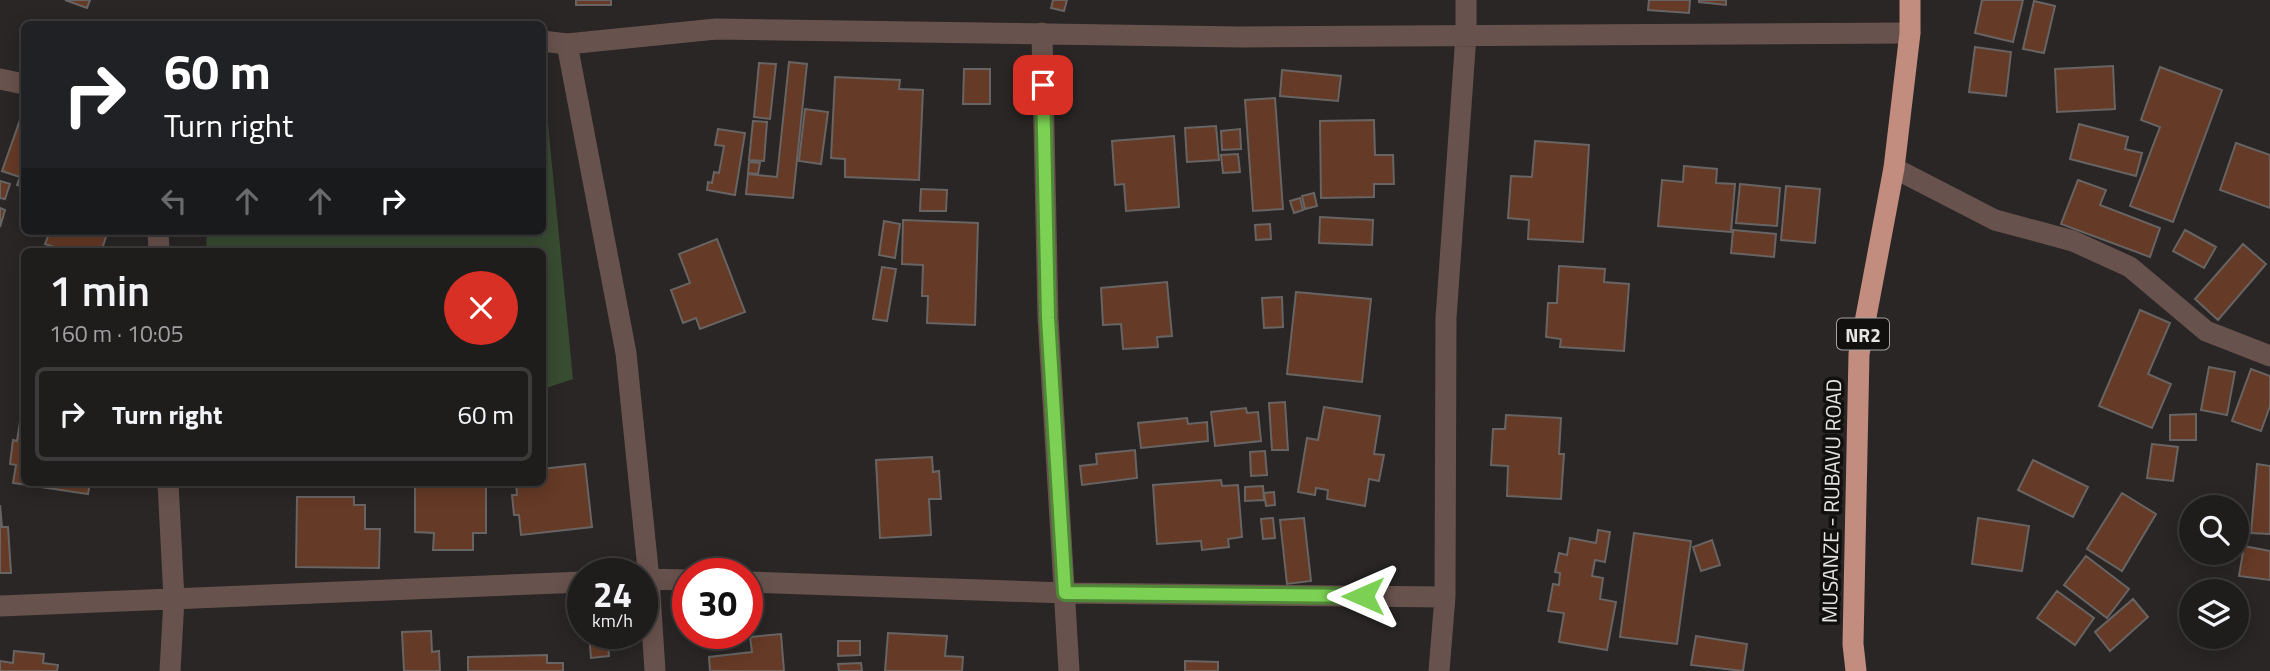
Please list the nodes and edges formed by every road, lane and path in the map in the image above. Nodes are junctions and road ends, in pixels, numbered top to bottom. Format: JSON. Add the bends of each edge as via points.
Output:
{"nodes":[{"id":1,"x":1466,"y":0,"type":"edge"},
{"id":2,"x":1910,"y":0,"type":"edge"},
{"id":3,"x":1042,"y":33,"type":"junction"},
{"id":4,"x":1910,"y":33,"type":"junction"},
{"id":5,"x":1466,"y":35,"type":"junction"},
{"id":6,"x":546,"y":41,"type":"edge"},
{"id":7,"x":567,"y":44,"type":"junction"},
{"id":8,"x":0,"y":79,"type":"edge"},
{"id":9,"x":21,"y":83,"type":"edge"},
{"id":10,"x":1895,"y":168,"type":"junction"},
{"id":11,"x":2270,"y":356,"type":"edge"},
{"id":12,"x":168,"y":486,"type":"edge"},
{"id":13,"x":644,"y":558,"type":"edge"},
{"id":14,"x":567,"y":583,"type":"edge"},
{"id":15,"x":763,"y":583,"type":"edge"},
{"id":16,"x":1065,"y":593,"type":"junction"},
{"id":17,"x":1445,"y":597,"type":"junction"},
{"id":18,"x":174,"y":599,"type":"junction"},
{"id":19,"x":0,"y":607,"type":"edge"},
{"id":20,"x":653,"y":649,"type":"edge"},
{"id":21,"x":170,"y":671,"type":"edge"},
{"id":22,"x":655,"y":671,"type":"edge"},
{"id":23,"x":1069,"y":671,"type":"edge"},
{"id":24,"x":1440,"y":671,"type":"edge"},
{"id":25,"x":1856,"y":671,"type":"edge"}],
"edges":[{"from":1,"to":5,"type":"street"},
{"from":2,"to":4,"type":"highway","name":"MUSANZE - RUBAVU ROAD","number":"NR2"},
{"from":3,"to":5,"type":"street"},
{"from":3,"to":7,"type":"street","via":[[716,29]]},
{"from":3,"to":16,"type":"street","via":[[1048,318]]},
{"from":4,"to":5,"type":"street"},
{"from":4,"to":10,"type":"highway","name":"MUSANZE - RUBAVU ROAD","number":"NR2"},
{"from":5,"to":17,"type":"street","via":[[1446,318]]},
{"from":6,"to":7,"type":"street"},
{"from":7,"to":13,"type":"street","via":[[626,353]]},
{"from":8,"to":9,"type":"street"},
{"from":10,"to":11,"type":"street","via":[[1995,220],[2074,242],[2130,267],[2206,331]]},
{"from":10,"to":25,"type":"highway","name":"MUSANZE - RUBAVU ROAD","number":"NR2","via":[[1859,354]]},
{"from":12,"to":18,"type":"street"},
{"from":14,"to":18,"type":"street"},
{"from":15,"to":16,"type":"street"},
{"from":16,"to":17,"type":"street"},
{"from":16,"to":23,"type":"street"},
{"from":17,"to":24,"type":"street"},
{"from":18,"to":19,"type":"street"},
{"from":18,"to":21,"type":"street"},
{"from":20,"to":22,"type":"street"}]}
